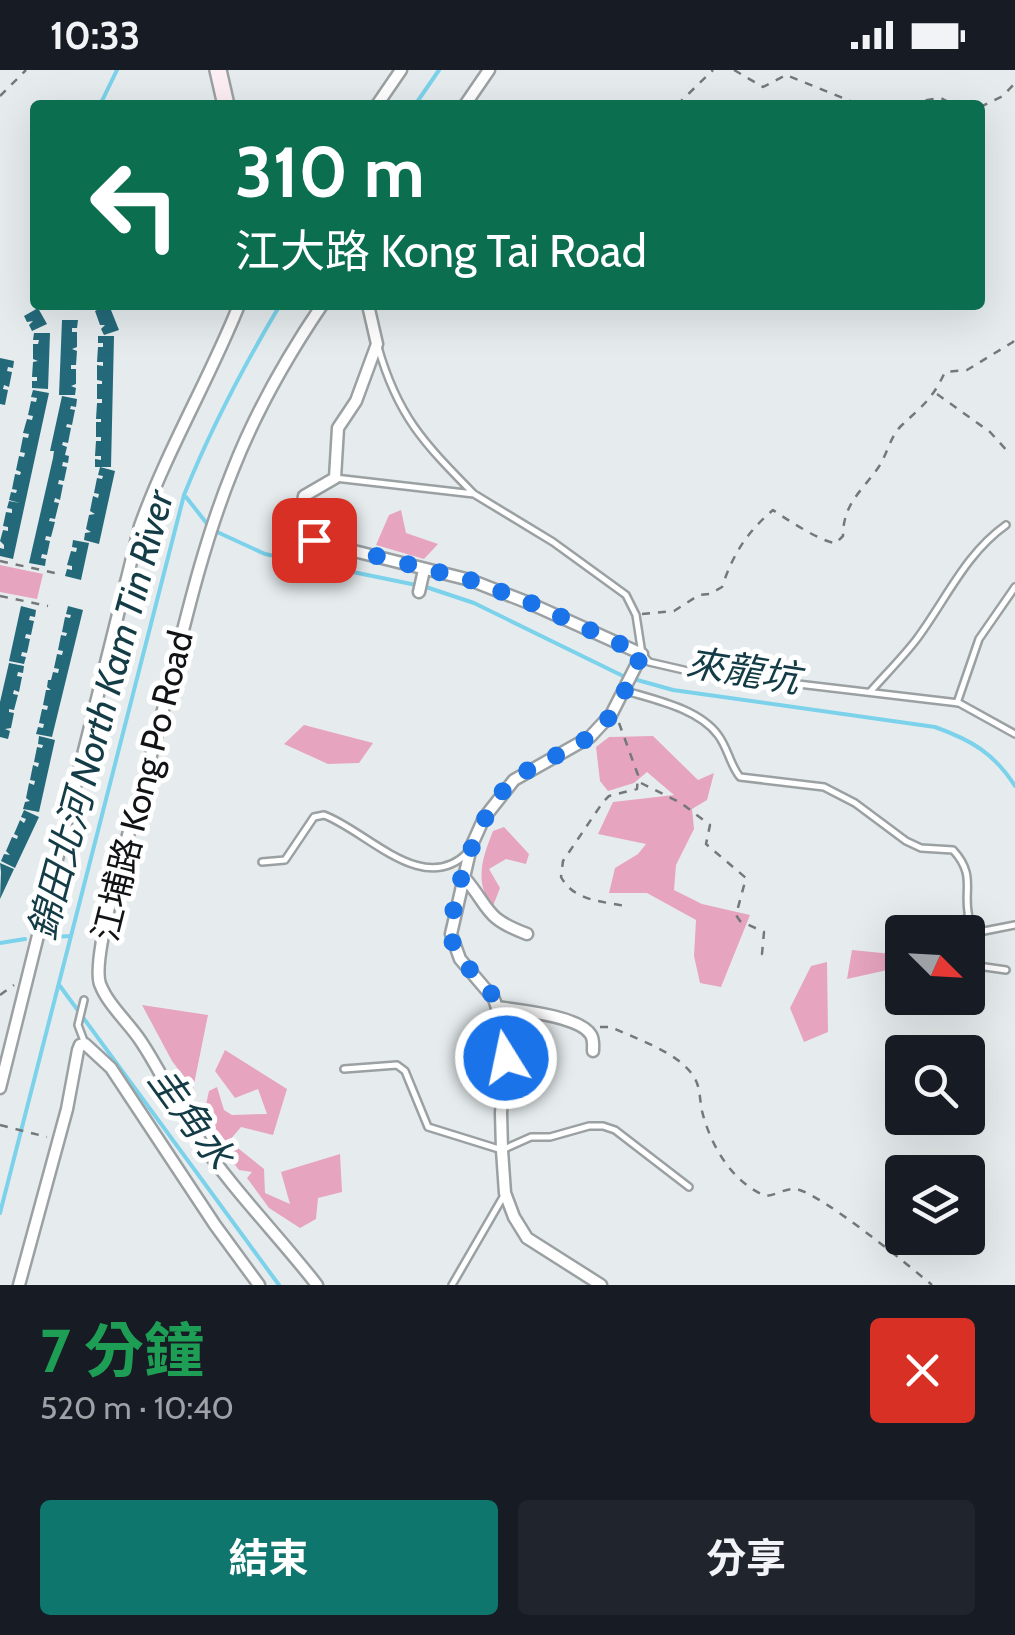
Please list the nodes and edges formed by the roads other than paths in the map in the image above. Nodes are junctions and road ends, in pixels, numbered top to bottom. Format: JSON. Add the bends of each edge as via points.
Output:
{"nodes":[{"id":1,"x":218,"y":70,"type":"edge"},
{"id":2,"x":401,"y":70,"type":"edge"},
{"id":3,"x":489,"y":70,"type":"edge"},
{"id":4,"x":225,"y":100,"type":"edge"},
{"id":5,"x":380,"y":100,"type":"edge"},
{"id":6,"x":469,"y":100,"type":"edge"},
{"id":7,"x":237,"y":310,"type":"edge"},
{"id":8,"x":319,"y":310,"type":"edge"},
{"id":9,"x":369,"y":310,"type":"edge"},
{"id":10,"x":377,"y":344,"type":"junction"},
{"id":11,"x":335,"y":478,"type":"junction"},
{"id":12,"x":474,"y":494,"type":"junction"},
{"id":13,"x":1006,"y":525,"type":"dead end"},
{"id":14,"x":298,"y":530,"type":"junction"},
{"id":15,"x":284,"y":533,"type":"dead end"},
{"id":16,"x":424,"y":570,"type":"junction"},
{"id":17,"x":1015,"y":587,"type":"edge"},
{"id":18,"x":419,"y":592,"type":"dead end"},
{"id":19,"x":639,"y":660,"type":"junction"},
{"id":20,"x":626,"y":687,"type":"junction"},
{"id":21,"x":870,"y":692,"type":"junction"},
{"id":22,"x":957,"y":703,"type":"junction"},
{"id":23,"x":1015,"y":734,"type":"edge"},
{"id":24,"x":471,"y":846,"type":"junction"},
{"id":25,"x":262,"y":862,"type":"dead end"},
{"id":26,"x":464,"y":877,"type":"junction"},
{"id":27,"x":968,"y":915,"type":"edge"},
{"id":28,"x":1015,"y":925,"type":"edge"},
{"id":29,"x":985,"y":931,"type":"edge"},
{"id":30,"x":528,"y":934,"type":"dead end"},
{"id":31,"x":985,"y":967,"type":"edge"},
{"id":32,"x":1006,"y":970,"type":"dead end"},
{"id":33,"x":84,"y":1000,"type":"dead end"},
{"id":34,"x":498,"y":1007,"type":"junction"},
{"id":35,"x":81,"y":1047,"type":"junction"},
{"id":36,"x":593,"y":1051,"type":"dead end"},
{"id":37,"x":344,"y":1069,"type":"dead end"},
{"id":38,"x":0,"y":1088,"type":"edge"},
{"id":39,"x":502,"y":1150,"type":"junction"},
{"id":40,"x":689,"y":1187,"type":"dead end"},
{"id":41,"x":505,"y":1193,"type":"junction"},
{"id":42,"x":19,"y":1285,"type":"edge"},
{"id":43,"x":259,"y":1285,"type":"edge"},
{"id":44,"x":317,"y":1285,"type":"edge"},
{"id":45,"x":452,"y":1285,"type":"edge"},
{"id":46,"x":601,"y":1285,"type":"edge"}],
"edges":[{"from":1,"to":4,"type":"street"},
{"from":2,"to":5,"type":"street"},
{"from":3,"to":6,"type":"street"},
{"from":7,"to":38,"type":"street","via":[[140,526]]},
{"from":8,"to":44,"type":"street","name":"江埔路 Kong Po Road","via":[[273,384],[207,542],[98,974],[199,1140]]},
{"from":9,"to":10,"type":"street"},
{"from":10,"to":11,"type":"street","via":[[338,428]]},
{"from":10,"to":12,"type":"lane","via":[[402,412]]},
{"from":11,"to":12,"type":"lane"},
{"from":11,"to":14,"type":"street","via":[[304,496]]},
{"from":12,"to":19,"type":"lane","via":[[626,595],[636,615]]},
{"from":13,"to":21,"type":"lane","via":[[974,553],[916,640]]},
{"from":14,"to":15,"type":"street"},
{"from":14,"to":16,"type":"street"},
{"from":16,"to":18,"type":"street"},
{"from":16,"to":19,"type":"street","via":[[516,597]]},
{"from":17,"to":22,"type":"lane","via":[[979,639]]},
{"from":19,"to":20,"type":"street"},
{"from":19,"to":21,"type":"lane"},
{"from":20,"to":24,"type":"street","via":[[590,737],[514,780]]},
{"from":20,"to":27,"type":"lane","via":[[704,721],[722,739],[740,777],[824,787],[906,841],[954,850],[969,879]]},
{"from":21,"to":22,"type":"lane"},
{"from":22,"to":23,"type":"lane"},
{"from":24,"to":25,"type":"lane","via":[[454,866],[438,870],[398,857],[324,815],[314,817],[285,860]]},
{"from":24,"to":26,"type":"street"},
{"from":26,"to":30,"type":"street","via":[[500,924]]},
{"from":26,"to":34,"type":"street","via":[[453,946]]},
{"from":28,"to":29,"type":"lane"},
{"from":31,"to":32,"type":"lane"},
{"from":33,"to":35,"type":"lane"},
{"from":34,"to":36,"type":"street","via":[[584,1027]]},
{"from":34,"to":39,"type":"street","via":[[506,1045]]},
{"from":35,"to":42,"type":"street"},
{"from":35,"to":43,"type":"street","via":[[92,1047],[111,1068]]},
{"from":37,"to":39,"type":"lane","via":[[397,1066],[428,1127]]},
{"from":39,"to":40,"type":"lane","via":[[531,1137],[603,1126]]},
{"from":39,"to":41,"type":"street"},
{"from":41,"to":45,"type":"lane"},
{"from":41,"to":46,"type":"street","via":[[527,1238]]}]}
